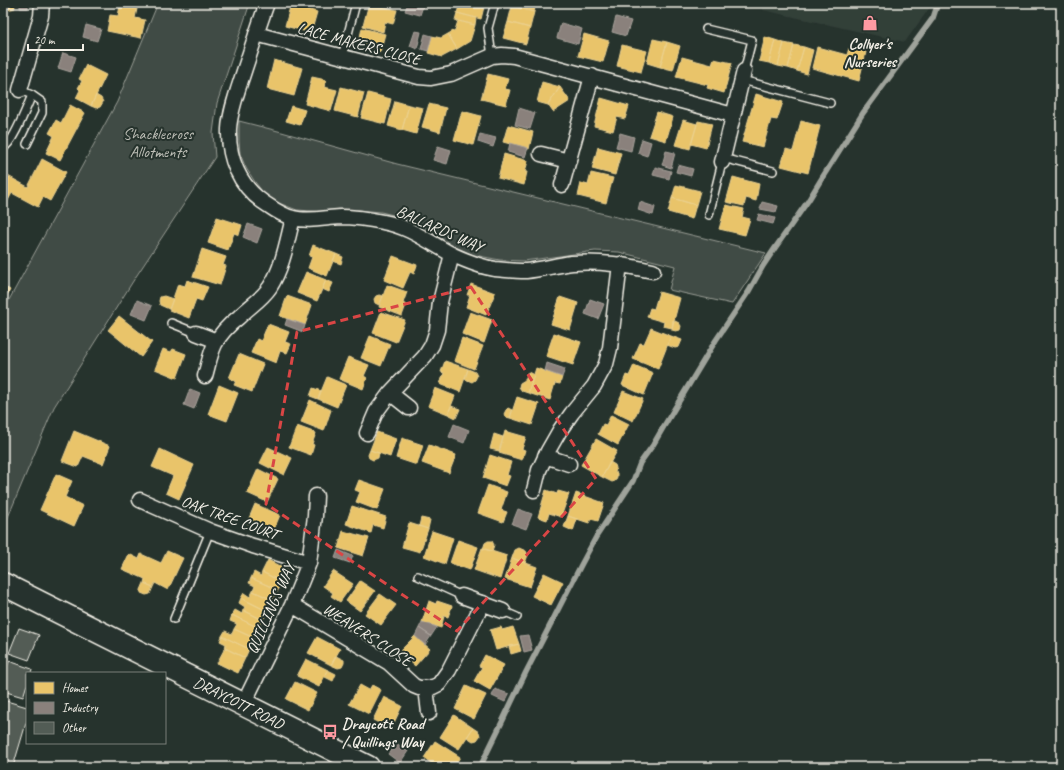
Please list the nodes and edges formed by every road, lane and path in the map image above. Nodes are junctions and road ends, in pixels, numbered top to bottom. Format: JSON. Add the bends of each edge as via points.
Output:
{"nodes":[{"id":1,"x":42,"y":3,"type":"edge"},
{"id":2,"x":267,"y":3,"type":"edge"},
{"id":3,"x":356,"y":3,"type":"edge"},
{"id":4,"x":495,"y":3,"type":"edge"},
{"id":5,"x":706,"y":29,"type":"dead end"},
{"id":6,"x":256,"y":34,"type":"junction"},
{"id":7,"x":342,"y":56,"type":"junction"},
{"id":8,"x":492,"y":56,"type":"junction"},
{"id":9,"x":592,"y":76,"type":"junction"},
{"id":10,"x":743,"y":76,"type":"junction"},
{"id":11,"x":26,"y":92,"type":"junction"},
{"id":12,"x":830,"y":103,"type":"dead end"},
{"id":13,"x":734,"y":115,"type":"junction"},
{"id":14,"x":27,"y":144,"type":"dead end"},
{"id":15,"x":3,"y":148,"type":"edge"},
{"id":16,"x":541,"y":154,"type":"dead end"},
{"id":17,"x":722,"y":160,"type":"junction"},
{"id":18,"x":569,"y":161,"type":"junction"},
{"id":19,"x":773,"y":171,"type":"dead end"},
{"id":20,"x":562,"y":185,"type":"dead end"},
{"id":21,"x":709,"y":215,"type":"dead end"},
{"id":22,"x":293,"y":218,"type":"junction"},
{"id":23,"x":452,"y":254,"type":"junction"},
{"id":24,"x":620,"y":264,"type":"junction"},
{"id":25,"x":653,"y":272,"type":"dead end"},
{"id":26,"x":171,"y":324,"type":"dead end"},
{"id":27,"x":196,"y":333,"type":"joint"},
{"id":28,"x":217,"y":341,"type":"junction"},
{"id":29,"x":205,"y":376,"type":"dead end"},
{"id":30,"x":390,"y":393,"type":"junction"},
{"id":31,"x":409,"y":408,"type":"dead end"},
{"id":32,"x":367,"y":433,"type":"dead end"},
{"id":33,"x":545,"y":456,"type":"junction"},
{"id":34,"x":569,"y":464,"type":"dead end"},
{"id":35,"x":534,"y":490,"type":"dead end"},
{"id":36,"x":316,"y":496,"type":"dead end"},
{"id":37,"x":140,"y":500,"type":"dead end"},
{"id":38,"x":210,"y":531,"type":"junction"},
{"id":39,"x":309,"y":563,"type":"junction"},
{"id":40,"x":418,"y":576,"type":"dead end"},
{"id":41,"x":3,"y":584,"type":"edge"},
{"id":42,"x":462,"y":596,"type":"joint"},
{"id":43,"x":482,"y":604,"type":"junction"},
{"id":44,"x":292,"y":605,"type":"junction"},
{"id":45,"x":504,"y":611,"type":"joint"},
{"id":46,"x":517,"y":617,"type":"dead end"},
{"id":47,"x":174,"y":619,"type":"dead end"},
{"id":48,"x":426,"y":688,"type":"junction"},
{"id":49,"x":243,"y":705,"type":"junction"},
{"id":50,"x":429,"y":713,"type":"dead end"},
{"id":51,"x":368,"y":767,"type":"edge"}],
"edges":[{"from":1,"to":11,"type":"street","via":[[42,16]]},
{"from":2,"to":6,"type":"street","name":"BALLARDS WAY"},
{"from":3,"to":7,"type":"lane"},
{"from":4,"to":8,"type":"lane","via":[[488,28]]},
{"from":5,"to":10,"type":"lane","via":[[752,40]]},
{"from":6,"to":7,"type":"street","name":"LACE MAKERS CLOSE"},
{"from":6,"to":22,"type":"street","name":"BALLARDS WAY","via":[[234,103],[229,128],[231,154],[238,174],[257,198]]},
{"from":7,"to":8,"type":"street","name":"LACE MAKERS CLOSE","via":[[431,78],[451,74]]},
{"from":8,"to":9,"type":"street","name":"LACE MAKERS CLOSE","via":[[514,56]]},
{"from":9,"to":13,"type":"street","name":"LACE MAKERS CLOSE"},
{"from":9,"to":18,"type":"street"},
{"from":10,"to":12,"type":"lane"},
{"from":10,"to":13,"type":"street"},
{"from":11,"to":14,"type":"lane","via":[[42,102],[42,113]]},
{"from":11,"to":15,"type":"lane","via":[[12,139]]},
{"from":13,"to":17,"type":"street"},
{"from":16,"to":18,"type":"street"},
{"from":17,"to":19,"type":"lane"},
{"from":17,"to":21,"type":"lane"},
{"from":18,"to":20,"type":"street"},
{"from":22,"to":23,"type":"street","name":"BALLARDS WAY","via":[[313,220],[340,217],[389,222]]},
{"from":22,"to":28,"type":"street","via":[[283,257],[269,288]]},
{"from":23,"to":24,"type":"street","name":"BALLARDS WAY","via":[[476,264],[511,271],[599,262]]},
{"from":23,"to":30,"type":"street","via":[[432,345]]},
{"from":24,"to":25,"type":"street","name":"BALLARDS WAY"},
{"from":24,"to":33,"type":"street","via":[[606,364],[594,386],[560,430]]},
{"from":26,"to":27,"type":"lane"},
{"from":27,"to":28,"type":"street"},
{"from":28,"to":29,"type":"street"},
{"from":30,"to":31,"type":"street"},
{"from":30,"to":32,"type":"street","via":[[376,412]]},
{"from":33,"to":34,"type":"street"},
{"from":33,"to":35,"type":"street"},
{"from":36,"to":39,"type":"street","name":"QUILLINGS WAY"},
{"from":37,"to":38,"type":"street","name":"OAK TREE COURT"},
{"from":38,"to":39,"type":"street","name":"OAK TREE COURT"},
{"from":38,"to":47,"type":"lane"},
{"from":39,"to":44,"type":"street","name":"QUILLINGS WAY"},
{"from":40,"to":42,"type":"lane"},
{"from":41,"to":49,"type":"main road","name":"DRAYCOTT ROAD"},
{"from":42,"to":43,"type":"street"},
{"from":43,"to":45,"type":"street"},
{"from":43,"to":48,"type":"street","via":[[449,670],[439,684]]},
{"from":44,"to":48,"type":"street","name":"WEAVERS CLOSE","via":[[389,663],[414,686]]},
{"from":44,"to":49,"type":"street","name":"QUILLINGS WAY"},
{"from":45,"to":46,"type":"lane"},
{"from":48,"to":50,"type":"street"},
{"from":49,"to":51,"type":"main road","name":"DRAYCOTT ROAD"}]}
